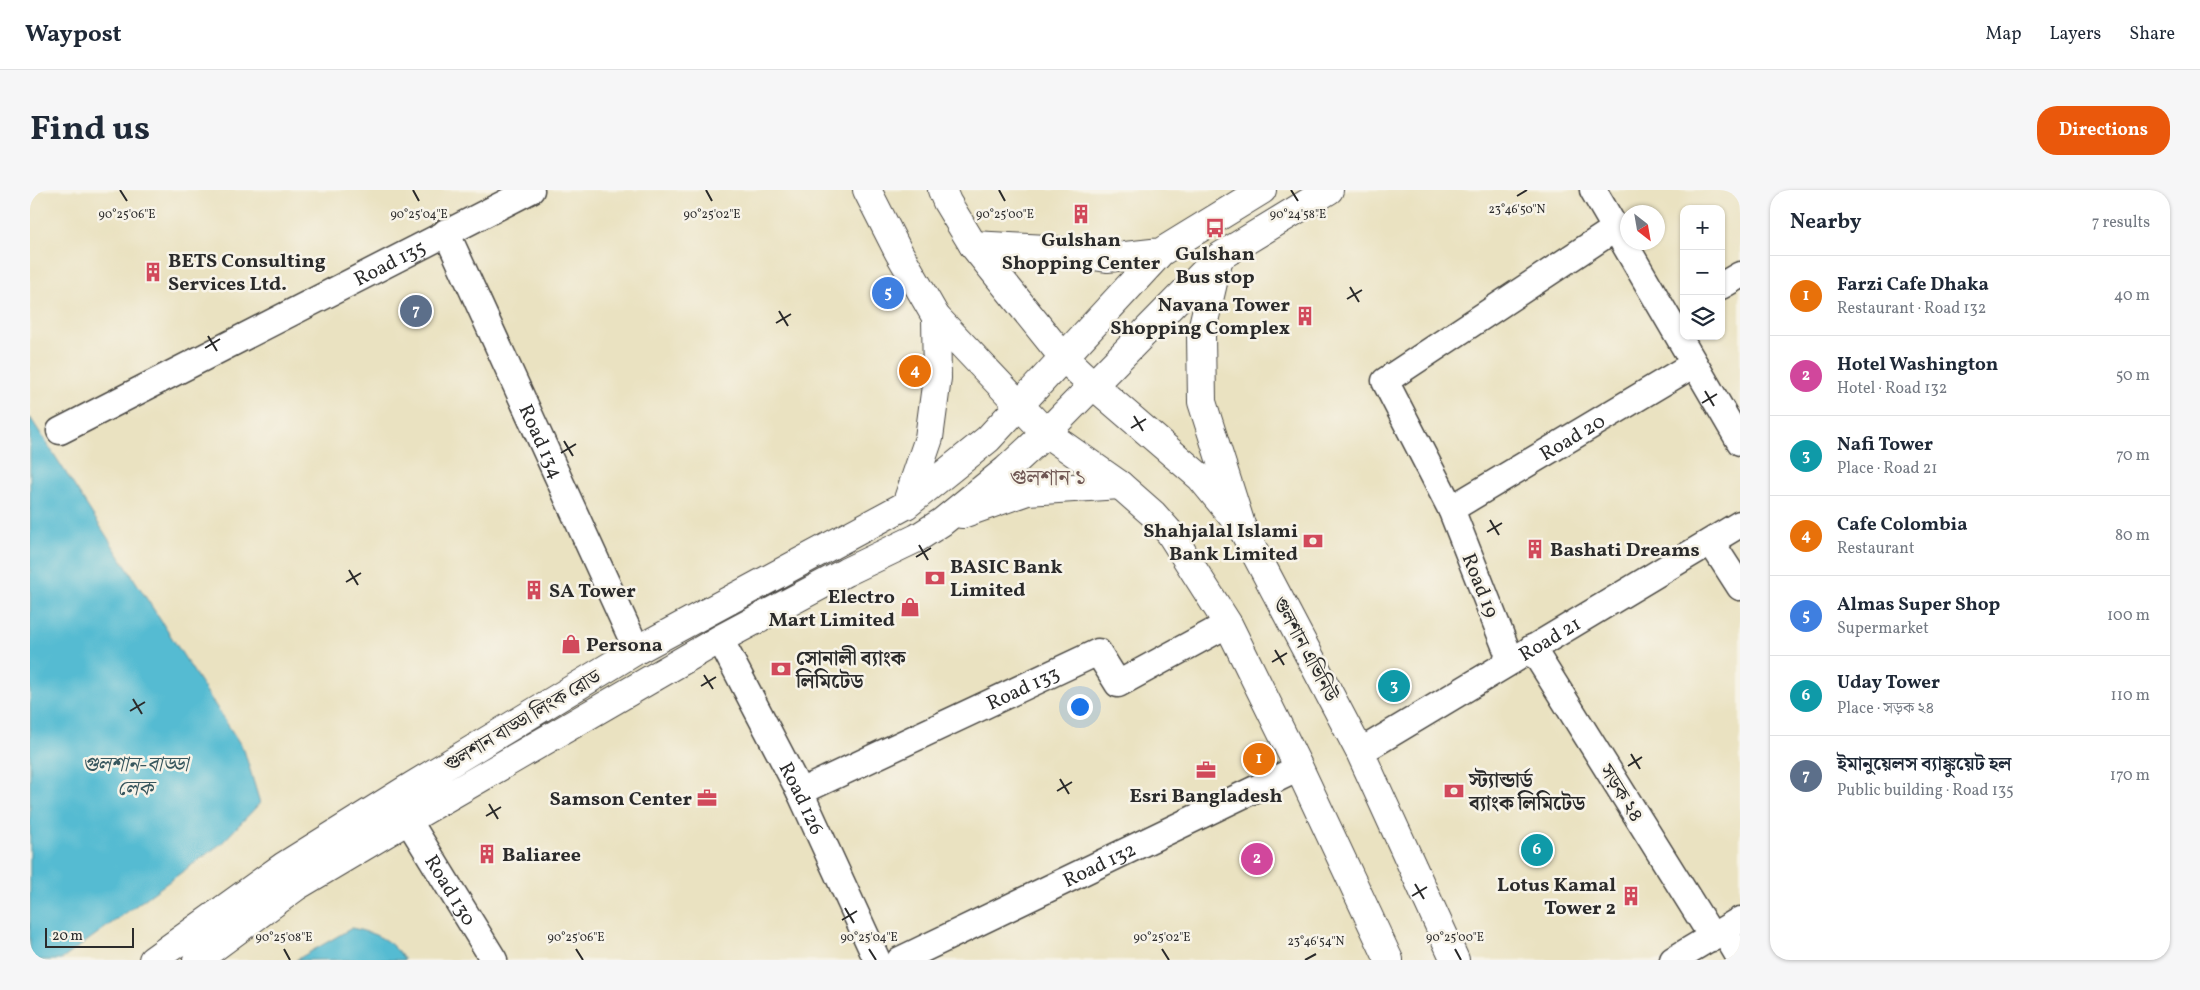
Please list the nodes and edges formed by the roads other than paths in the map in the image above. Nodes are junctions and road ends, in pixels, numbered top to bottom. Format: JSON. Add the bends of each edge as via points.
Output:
{"nodes":[{"id":1,"x":531,"y":190,"type":"edge"},
{"id":2,"x":867,"y":190,"type":"edge"},
{"id":3,"x":942,"y":190,"type":"edge"},
{"id":4,"x":1262,"y":190,"type":"edge"},
{"id":5,"x":1328,"y":190,"type":"edge"},
{"id":6,"x":1593,"y":190,"type":"edge"},
{"id":7,"x":1616,"y":228,"type":"junction"},
{"id":8,"x":446,"y":232,"type":"junction"},
{"id":9,"x":974,"y":245,"type":"junction"},
{"id":10,"x":1161,"y":252,"type":"junction"},
{"id":11,"x":1219,"y":257,"type":"junction"},
{"id":12,"x":1740,"y":275,"type":"edge"},
{"id":13,"x":1725,"y":284,"type":"edge"},
{"id":14,"x":1676,"y":313,"type":"edge"},
{"id":15,"x":936,"y":317,"type":"junction"},
{"id":16,"x":1063,"y":357,"type":"junction"},
{"id":17,"x":1694,"y":364,"type":"junction"},
{"id":18,"x":1093,"y":385,"type":"junction"},
{"id":19,"x":1020,"y":405,"type":"junction"},
{"id":20,"x":60,"y":431,"type":"dead end"},
{"id":21,"x":1046,"y":433,"type":"junction"},
{"id":22,"x":1740,"y":442,"type":"edge"},
{"id":23,"x":1120,"y":485,"type":"junction"},
{"id":24,"x":906,"y":505,"type":"junction"},
{"id":25,"x":1451,"y":509,"type":"junction"},
{"id":26,"x":942,"y":522,"type":"junction"},
{"id":27,"x":1740,"y":524,"type":"edge"},
{"id":28,"x":1242,"y":528,"type":"junction"},
{"id":29,"x":1711,"y":542,"type":"junction"},
{"id":30,"x":1740,"y":587,"type":"edge"},
{"id":31,"x":1228,"y":624,"type":"junction"},
{"id":32,"x":720,"y":638,"type":"junction"},
{"id":33,"x":637,"y":650,"type":"junction"},
{"id":34,"x":1521,"y":654,"type":"junction"},
{"id":35,"x":1360,"y":752,"type":"junction"},
{"id":36,"x":1299,"y":768,"type":"junction"},
{"id":37,"x":800,"y":792,"type":"junction"},
{"id":38,"x":403,"y":823,"type":"junction"},
{"id":39,"x":1726,"y":930,"type":"edge"},
{"id":40,"x":1740,"y":958,"type":"edge"},
{"id":41,"x":152,"y":960,"type":"edge"},
{"id":42,"x":197,"y":960,"type":"edge"},
{"id":43,"x":479,"y":960,"type":"edge"},
{"id":44,"x":494,"y":960,"type":"edge"},
{"id":45,"x":877,"y":960,"type":"edge"},
{"id":46,"x":900,"y":960,"type":"edge"},
{"id":47,"x":1389,"y":960,"type":"edge"},
{"id":48,"x":1454,"y":960,"type":"edge"},
{"id":49,"x":1673,"y":960,"type":"edge"}],
"edges":[{"from":1,"to":8,"type":"street","name":"Road 135"},
{"from":2,"to":15,"type":"main road"},
{"from":3,"to":9,"type":"main road","name":"গুলশান এভিনিউ"},
{"from":4,"to":10,"type":"main road"},
{"from":5,"to":11,"type":"main road"},
{"from":6,"to":7,"type":"street"},
{"from":7,"to":14,"type":"street"},
{"from":7,"to":25,"type":"street","name":"Road 19","via":[[1385,381]]},
{"from":8,"to":20,"type":"street","name":"Road 135"},
{"from":8,"to":33,"type":"street","name":"Road 134"},
{"from":9,"to":10,"type":"main road","via":[[1047,249],[1107,258]]},
{"from":9,"to":16,"type":"main road","name":"গুলশান এভিনিউ"},
{"from":10,"to":16,"type":"main road","name":"গুলশান বাড্ডা লিংক রোড"},
{"from":11,"to":18,"type":"main road"},
{"from":11,"to":28,"type":"main road","via":[[1201,334],[1202,402]]},
{"from":12,"to":13,"type":"street"},
{"from":14,"to":17,"type":"street"},
{"from":15,"to":19,"type":"main road"},
{"from":15,"to":24,"type":"main road","via":[[937,378],[929,438]]},
{"from":16,"to":18,"type":"main road","name":"গুলশান এভিনিউ"},
{"from":16,"to":19,"type":"main road","name":"গুলশান বাড্ডা লিংক রোড"},
{"from":17,"to":22,"type":"street"},
{"from":17,"to":25,"type":"street","name":"Road 20"},
{"from":18,"to":21,"type":"main road"},
{"from":18,"to":28,"type":"main road","name":"গুলশান এভিনিউ","via":[[1202,478]]},
{"from":19,"to":21,"type":"main road"},
{"from":19,"to":24,"type":"main road","name":"গুলশান বাড্ডা লিংক রোড","via":[[988,439]]},
{"from":21,"to":23,"type":"main road"},
{"from":21,"to":26,"type":"main road"},
{"from":23,"to":26,"type":"main road","via":[[1027,490]]},
{"from":23,"to":31,"type":"main road","via":[[1170,533]]},
{"from":24,"to":33,"type":"main road","name":"গুলশান বাড্ডা লিংক রোড"},
{"from":25,"to":34,"type":"street","name":"Road 19"},
{"from":26,"to":32,"type":"main road","name":"গুলশান বাড্ডা লিংক রোড","via":[[917,538]]},
{"from":27,"to":29,"type":"street","name":"Road 21"},
{"from":28,"to":35,"type":"main road","name":"গুলশান এভিনিউ"},
{"from":29,"to":30,"type":"street"},
{"from":29,"to":34,"type":"street","name":"Road 21"},
{"from":31,"to":36,"type":"main road"},
{"from":31,"to":37,"type":"street","name":"Road 133","via":[[1118,684],[1098,652]]},
{"from":32,"to":37,"type":"street","name":"Road 126"},
{"from":32,"to":38,"type":"main road","name":"গুলশান বাড্ডা লিংক রোড"},
{"from":33,"to":41,"type":"main road","name":"গুলশান বাড্ডা লিংক রোড","via":[[292,861]]},
{"from":34,"to":35,"type":"street","name":"Road 21"},
{"from":34,"to":39,"type":"street","name":"সড়ক ২৪"},
{"from":35,"to":48,"type":"main road","name":"গুলশান এভিনিউ"},
{"from":36,"to":46,"type":"street","name":"Road 132"},
{"from":36,"to":47,"type":"main road"},
{"from":37,"to":45,"type":"street","name":"Road 126"},
{"from":38,"to":42,"type":"main road","name":"গুলশান বাড্ডা লিংক রোড","via":[[297,886]]},
{"from":38,"to":43,"type":"street"},
{"from":38,"to":44,"type":"street","name":"Road 130"},
{"from":39,"to":40,"type":"street","name":"সড়ক ২৪"},
{"from":39,"to":49,"type":"street"}]}
